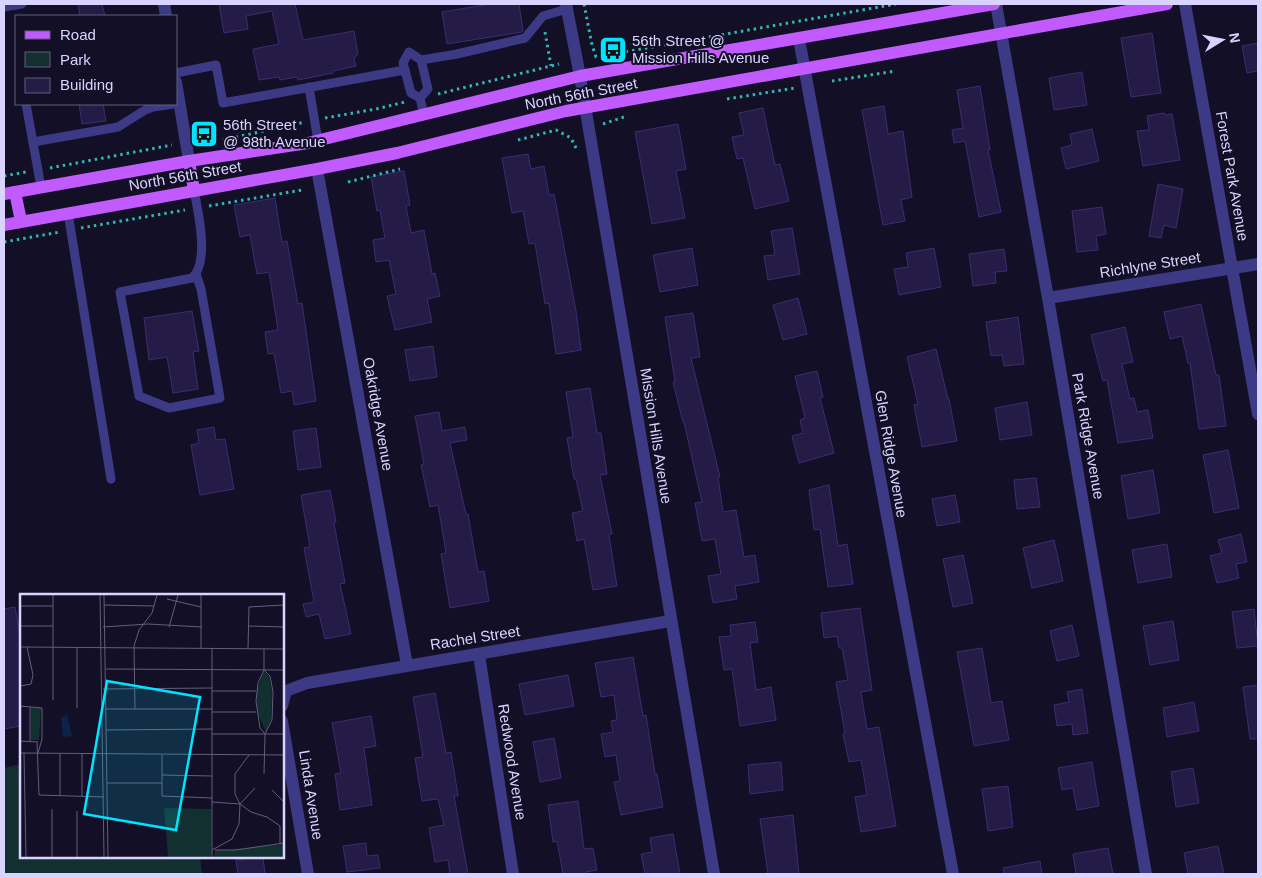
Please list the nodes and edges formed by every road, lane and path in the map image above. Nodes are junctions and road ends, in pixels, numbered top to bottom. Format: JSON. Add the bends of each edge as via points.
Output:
{"nodes":[{"id":1,"x":22,"y":4,"type":"edge"},
{"id":2,"x":584,"y":4,"type":"edge"},
{"id":3,"x":896,"y":4,"type":"edge"},
{"id":4,"x":995,"y":4,"type":"edge"},
{"id":5,"x":1167,"y":4,"type":"edge"},
{"id":6,"x":1185,"y":4,"type":"edge"},
{"id":7,"x":567,"y":6,"type":"edge"},
{"id":8,"x":4,"y":7,"type":"edge"},
{"id":9,"x":1002,"y":33,"type":"junction"},
{"id":10,"x":799,"y":39,"type":"junction"},
{"id":11,"x":421,"y":60,"type":"junction"},
{"id":12,"x":559,"y":64,"type":"dead end"},
{"id":13,"x":804,"y":68,"type":"junction"},
{"id":14,"x":405,"y":70,"type":"junction"},
{"id":15,"x":896,"y":71,"type":"dead end"},
{"id":16,"x":178,"y":73,"type":"edge"},
{"id":17,"x":580,"y":76,"type":"junction"},
{"id":18,"x":832,"y":81,"type":"dead end"},
{"id":19,"x":309,"y":87,"type":"junction"},
{"id":20,"x":420,"y":98,"type":"junction"},
{"id":21,"x":26,"y":105,"type":"edge"},
{"id":22,"x":164,"y":105,"type":"edge"},
{"id":23,"x":176,"y":105,"type":"edge"},
{"id":24,"x":585,"y":108,"type":"junction"},
{"id":25,"x":424,"y":115,"type":"junction"},
{"id":26,"x":315,"y":120,"type":"junction"},
{"id":27,"x":570,"y":138,"type":"dead end"},
{"id":28,"x":318,"y":141,"type":"junction"},
{"id":29,"x":33,"y":142,"type":"junction"},
{"id":30,"x":214,"y":142,"type":"dead end"},
{"id":31,"x":508,"y":142,"type":"dead end"},
{"id":32,"x":172,"y":145,"type":"dead end"},
{"id":33,"x":189,"y":161,"type":"junction"},
{"id":34,"x":317,"y":168,"type":"junction"},
{"id":35,"x":405,"y":168,"type":"dead end"},
{"id":36,"x":38,"y":170,"type":"junction"},
{"id":37,"x":4,"y":176,"type":"edge"},
{"id":38,"x":348,"y":182,"type":"dead end"},
{"id":39,"x":41,"y":187,"type":"junction"},
{"id":40,"x":194,"y":190,"type":"junction"},
{"id":41,"x":302,"y":190,"type":"dead end"},
{"id":42,"x":7,"y":191,"type":"edge"},
{"id":43,"x":198,"y":208,"type":"junction"},
{"id":44,"x":68,"y":213,"type":"junction"},
{"id":45,"x":22,"y":222,"type":"junction"},
{"id":46,"x":4,"y":225,"type":"edge"},
{"id":47,"x":71,"y":230,"type":"junction"},
{"id":48,"x":4,"y":242,"type":"edge"},
{"id":49,"x":1258,"y":264,"type":"edge"},
{"id":50,"x":1232,"y":268,"type":"junction"},
{"id":51,"x":196,"y":274,"type":"junction"},
{"id":52,"x":1048,"y":298,"type":"junction"},
{"id":53,"x":1258,"y":414,"type":"edge"},
{"id":54,"x":111,"y":479,"type":"dead end"},
{"id":55,"x":670,"y":621,"type":"junction"},
{"id":56,"x":479,"y":655,"type":"junction"},
{"id":57,"x":407,"y":665,"type":"junction"},
{"id":58,"x":284,"y":698,"type":"edge"},
{"id":59,"x":284,"y":734,"type":"edge"},
{"id":60,"x":308,"y":874,"type":"edge"},
{"id":61,"x":514,"y":874,"type":"edge"},
{"id":62,"x":714,"y":874,"type":"edge"},
{"id":63,"x":953,"y":874,"type":"edge"},
{"id":64,"x":1146,"y":874,"type":"edge"}],
"edges":[{"from":1,"to":8,"type":"lane"},
{"from":2,"to":3,"type":"path","via":[[596,57]]},
{"from":4,"to":9,"type":"street","name":"Park Ridge Avenue"},
{"from":4,"to":10,"type":"main road","name":"North 56th Street"},
{"from":5,"to":9,"type":"main road","name":"North 56th Street"},
{"from":6,"to":50,"type":"street","name":"Forest Park Avenue"},
{"from":7,"to":11,"type":"lane","via":[[543,16],[525,38]]},
{"from":7,"to":17,"type":"street","name":"Mission Hills Avenue"},
{"from":9,"to":13,"type":"main road","name":"North 56th Street"},
{"from":9,"to":52,"type":"street","name":"Park Ridge Avenue"},
{"from":10,"to":13,"type":"street","name":"Glen Ridge Avenue"},
{"from":10,"to":17,"type":"main road","name":"North 56th Street"},
{"from":11,"to":14,"type":"lane","via":[[409,52],[403,63]]},
{"from":11,"to":20,"type":"lane","via":[[428,89]]},
{"from":12,"to":20,"type":"path"},
{"from":13,"to":24,"type":"main road","name":"North 56th Street"},
{"from":13,"to":63,"type":"street","name":"Glen Ridge Avenue"},
{"from":14,"to":19,"type":"lane"},
{"from":14,"to":20,"type":"lane","via":[[411,93]]},
{"from":15,"to":18,"type":"path"},
{"from":16,"to":19,"type":"lane","via":[[216,65],[223,103]]},
{"from":17,"to":24,"type":"street","name":"Mission Hills Avenue"},
{"from":17,"to":25,"type":"main road","name":"North 56th Street"},
{"from":19,"to":26,"type":"lane"},
{"from":20,"to":25,"type":"lane"},
{"from":20,"to":26,"type":"path"},
{"from":21,"to":29,"type":"lane"},
{"from":22,"to":29,"type":"lane","via":[[145,110],[118,127]]},
{"from":23,"to":33,"type":"street"},
{"from":24,"to":34,"type":"main road","name":"North 56th Street","via":[[420,148]]},
{"from":24,"to":55,"type":"street","name":"Mission Hills Avenue"},
{"from":25,"to":28,"type":"main road","name":"North 56th Street"},
{"from":26,"to":28,"type":"lane"},
{"from":26,"to":30,"type":"path"},
{"from":27,"to":31,"type":"path","via":[[556,130]]},
{"from":28,"to":33,"type":"main road","name":"North 56th Street"},
{"from":29,"to":36,"type":"lane"},
{"from":32,"to":36,"type":"path"},
{"from":33,"to":39,"type":"main road","name":"North 56th Street"},
{"from":33,"to":40,"type":"main road"},
{"from":34,"to":40,"type":"main road","name":"North 56th Street"},
{"from":34,"to":57,"type":"street","name":"Oakridge Avenue"},
{"from":35,"to":38,"type":"path"},
{"from":36,"to":37,"type":"path"},
{"from":36,"to":39,"type":"lane"},
{"from":39,"to":42,"type":"main road","name":"North 56th Street"},
{"from":40,"to":43,"type":"lane"},
{"from":40,"to":44,"type":"main road","name":"North 56th Street"},
{"from":41,"to":43,"type":"path"},
{"from":42,"to":45,"type":"main road"},
{"from":43,"to":47,"type":"path"},
{"from":43,"to":51,"type":"lane","via":[[203,247]]},
{"from":44,"to":45,"type":"main road","name":"North 56th Street"},
{"from":44,"to":47,"type":"lane"},
{"from":45,"to":46,"type":"main road","name":"North 56th Street"},
{"from":47,"to":48,"type":"path"},
{"from":47,"to":54,"type":"lane"},
{"from":49,"to":50,"type":"street","name":"Richlyne Street"},
{"from":50,"to":52,"type":"street","name":"Richlyne Street"},
{"from":50,"to":53,"type":"street","name":"Forest Park Avenue"},
{"from":51,"to":51,"type":"lane","via":[[192,278],[120,292],[139,396],[169,408],[220,398]]},
{"from":52,"to":64,"type":"street","name":"Park Ridge Avenue"},
{"from":55,"to":56,"type":"street","name":"Rachel Street"},
{"from":55,"to":62,"type":"street","name":"Mission Hills Avenue"},
{"from":56,"to":57,"type":"street","name":"Rachel Street"},
{"from":56,"to":61,"type":"street","name":"Redwood Avenue"},
{"from":57,"to":58,"type":"street","name":"Rachel Street","via":[[307,683],[286,691]]},
{"from":59,"to":60,"type":"street","name":"Linda Avenue"}]}
